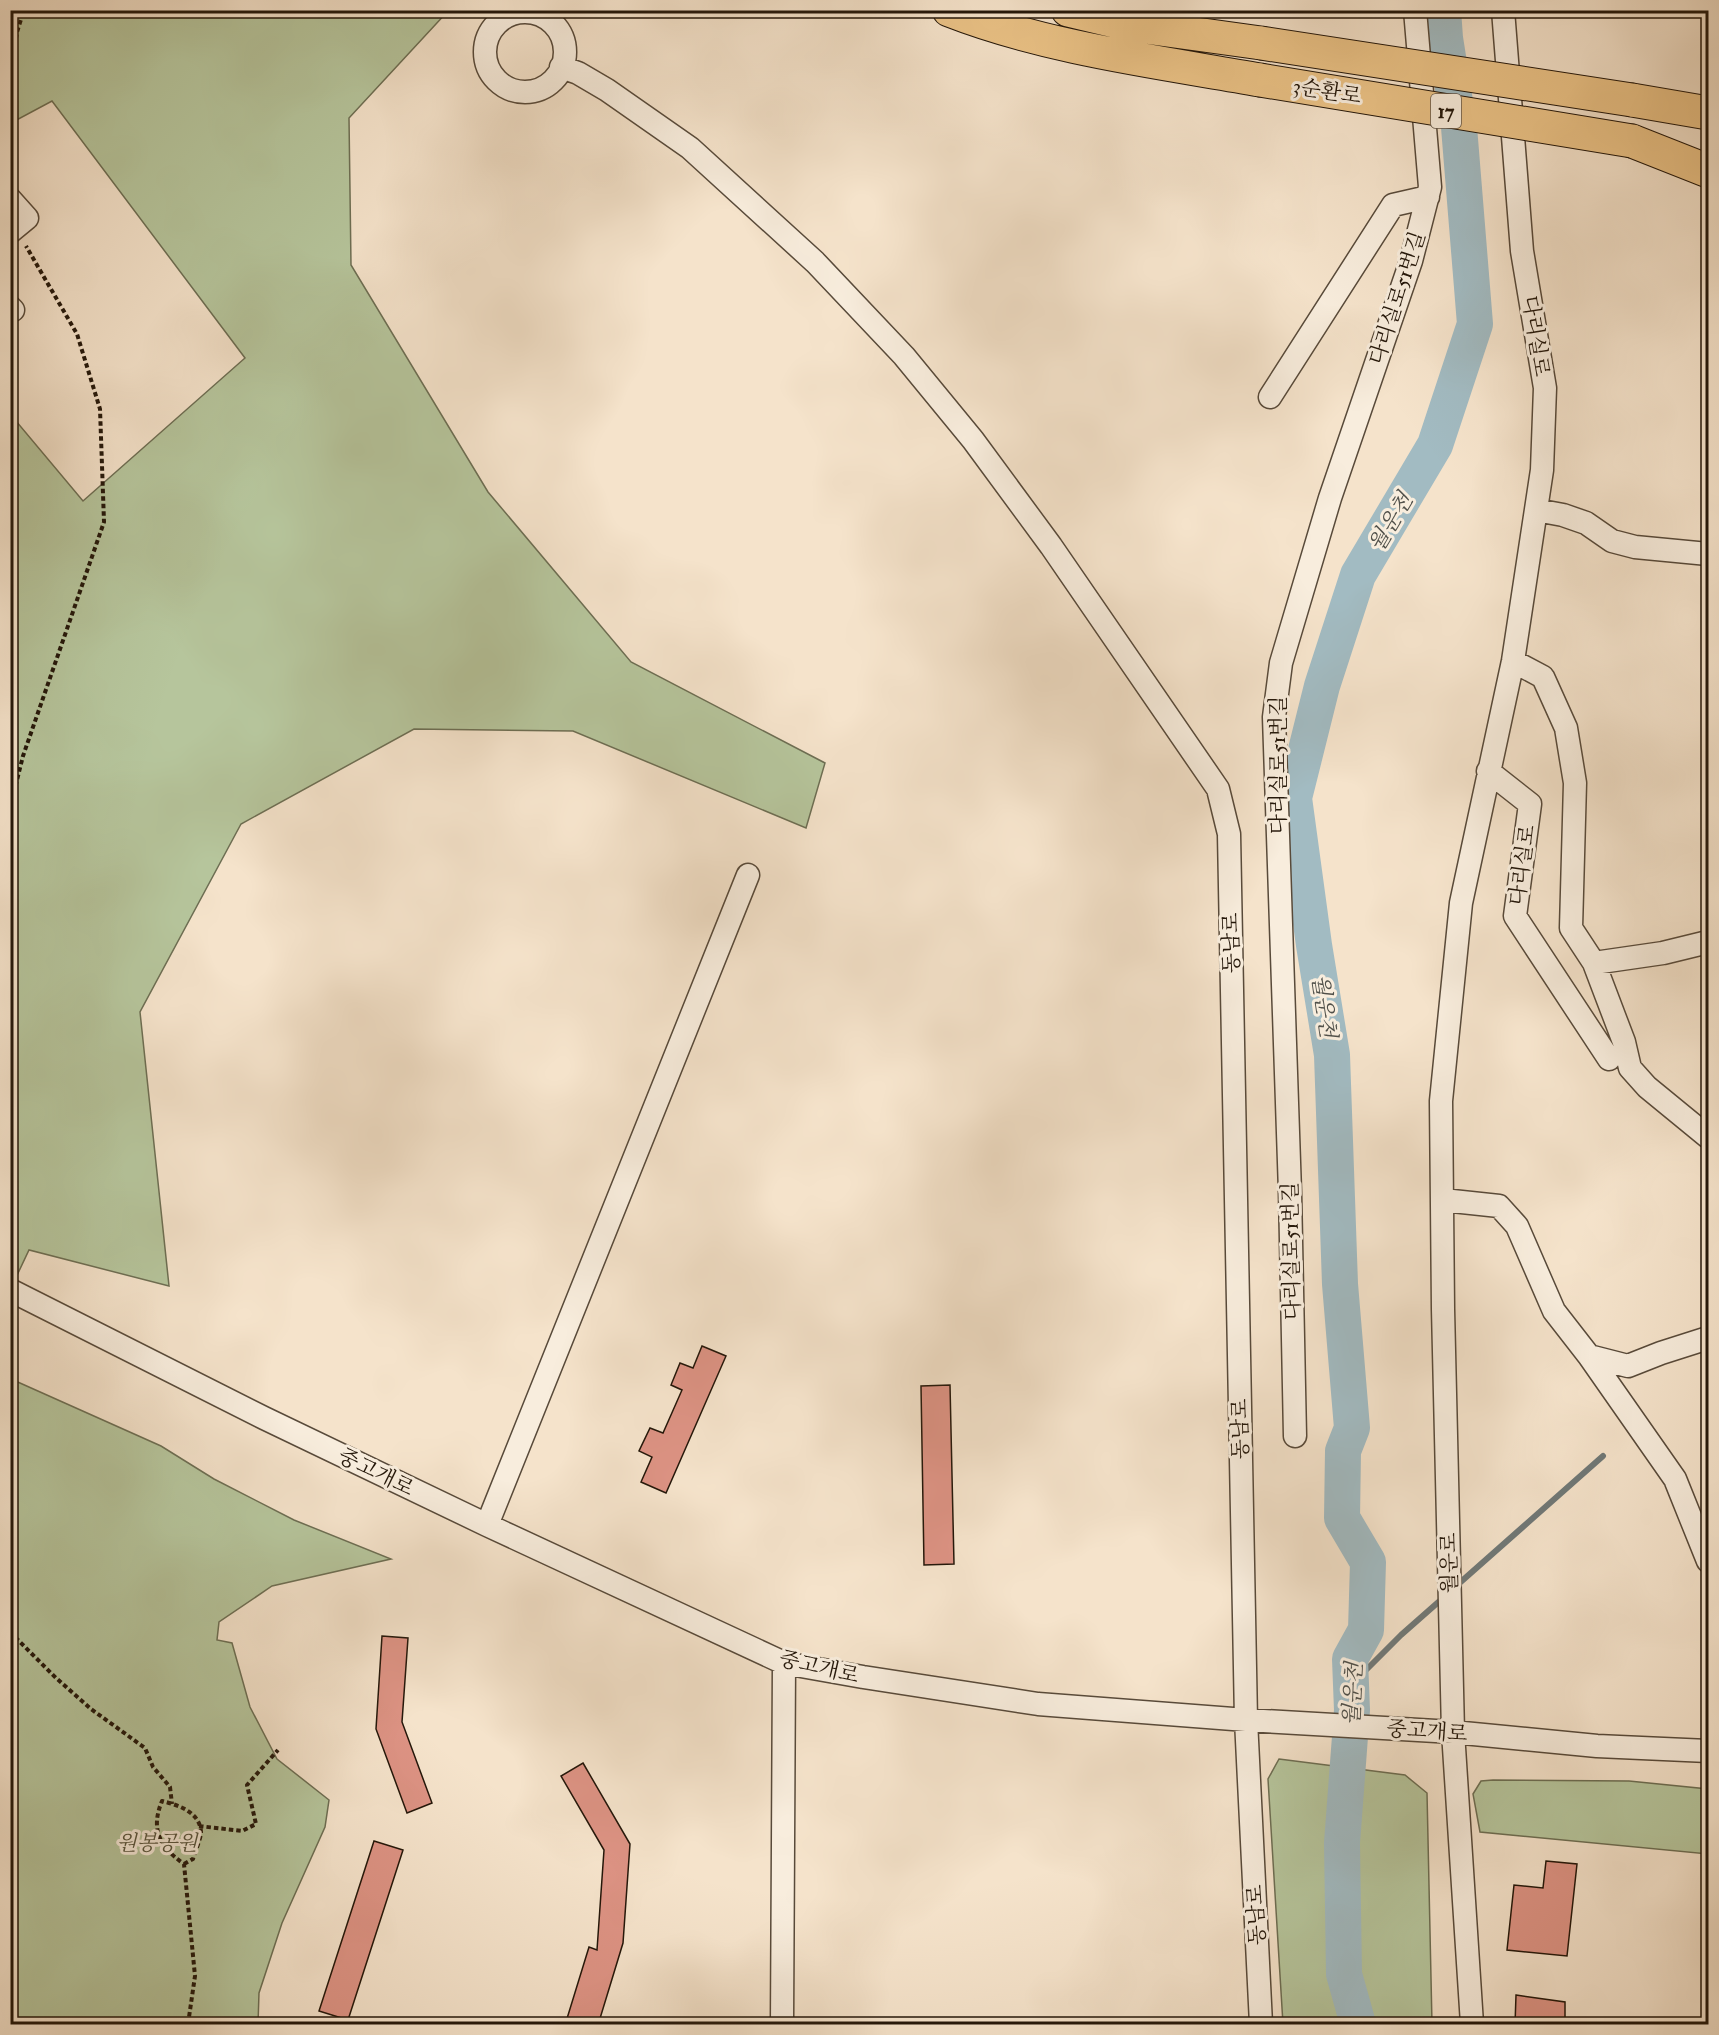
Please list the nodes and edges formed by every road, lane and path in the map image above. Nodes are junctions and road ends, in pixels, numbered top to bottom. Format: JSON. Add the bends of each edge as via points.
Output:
{"nodes":[{"id":1,"x":24,"y":10,"type":"edge"},
{"id":2,"x":949,"y":10,"type":"edge"},
{"id":3,"x":1068,"y":10,"type":"edge"},
{"id":4,"x":1415,"y":10,"type":"edge"},
{"id":5,"x":1503,"y":10,"type":"edge"},
{"id":6,"x":561,"y":67,"type":"dead end"},
{"id":7,"x":10,"y":76,"type":"edge"},
{"id":8,"x":1632,"y":100,"type":"junction"},
{"id":9,"x":1708,"y":106,"type":"edge"},
{"id":10,"x":1708,"y":113,"type":"edge"},
{"id":11,"x":1632,"y":141,"type":"junction"},
{"id":12,"x":10,"y":151,"type":"edge"},
{"id":13,"x":1708,"y":154,"type":"edge"},
{"id":14,"x":1708,"y":171,"type":"edge"},
{"id":15,"x":11,"y":186,"type":"edge"},
{"id":16,"x":1428,"y":197,"type":"junction"},
{"id":17,"x":10,"y":199,"type":"edge"},
{"id":18,"x":16,"y":236,"type":"edge"},
{"id":19,"x":1270,"y":397,"type":"dead end"},
{"id":20,"x":1536,"y":510,"type":"junction"},
{"id":21,"x":1708,"y":554,"type":"edge"},
{"id":22,"x":1513,"y":661,"type":"junction"},
{"id":23,"x":1488,"y":771,"type":"junction"},
{"id":24,"x":10,"y":808,"type":"edge"},
{"id":25,"x":748,"y":875,"type":"dead end"},
{"id":26,"x":1708,"y":942,"type":"edge"},
{"id":27,"x":1594,"y":963,"type":"junction"},
{"id":28,"x":1609,"y":1059,"type":"dead end"},
{"id":29,"x":1441,"y":1101,"type":"joint"},
{"id":30,"x":1708,"y":1137,"type":"edge"},
{"id":31,"x":1443,"y":1200,"type":"junction"},
{"id":32,"x":10,"y":1290,"type":"edge"},
{"id":33,"x":1708,"y":1338,"type":"edge"},
{"id":34,"x":1589,"y":1356,"type":"junction"},
{"id":35,"x":1295,"y":1436,"type":"dead end"},
{"id":36,"x":487,"y":1525,"type":"junction"},
{"id":37,"x":1708,"y":1561,"type":"edge"},
{"id":38,"x":10,"y":1632,"type":"edge"},
{"id":39,"x":784,"y":1663,"type":"junction"},
{"id":40,"x":1246,"y":1720,"type":"junction"},
{"id":41,"x":1453,"y":1732,"type":"junction"},
{"id":42,"x":278,"y":1750,"type":"dead end"},
{"id":43,"x":1708,"y":1751,"type":"edge"},
{"id":44,"x":172,"y":1804,"type":"junction"},
{"id":45,"x":198,"y":1825,"type":"junction"},
{"id":46,"x":184,"y":1864,"type":"junction"},
{"id":47,"x":188,"y":2025,"type":"edge"},
{"id":48,"x":782,"y":2025,"type":"edge"},
{"id":49,"x":1262,"y":2025,"type":"edge"},
{"id":50,"x":1472,"y":2025,"type":"edge"}],
"edges":[{"from":1,"to":7,"type":"path"},
{"from":2,"to":11,"type":"highway","name":"3순환로","number":"17","bridge":true,"via":[[1116,54]]},
{"from":3,"to":8,"type":"highway","name":"3순환로","number":"17","bridge":true,"via":[[1131,26]]},
{"from":4,"to":16,"type":"street","name":"다리실로51번길"},
{"from":5,"to":20,"type":"street","name":"다리실로","via":[[1522,251],[1545,388],[1542,470]]},
{"from":6,"to":40,"type":"street","name":"동남로","via":[[607,90],[690,148],[815,262],[904,356],[973,440],[1051,546],[1218,789],[1228,834]]},
{"from":8,"to":9,"type":"highway"},
{"from":8,"to":10,"type":"highway","name":"3순환로","number":"17"},
{"from":11,"to":13,"type":"highway","name":"3순환로","number":"17"},
{"from":11,"to":14,"type":"highway"},
{"from":12,"to":15,"type":"path"},
{"from":16,"to":19,"type":"street","via":[[1393,205]]},
{"from":16,"to":35,"type":"street","name":"다리실로51번길","via":[[1411,261],[1323,520],[1281,663],[1274,717]]},
{"from":17,"to":18,"type":"street","via":[[27,218]]},
{"from":18,"to":24,"type":"path","via":[[77,334],[100,409],[104,522],[23,756]]},
{"from":20,"to":21,"type":"street","via":[[1586,523],[1612,541],[1635,548]]},
{"from":20,"to":22,"type":"street","name":"다리실로"},
{"from":22,"to":23,"type":"street","name":"다리실로"},
{"from":22,"to":27,"type":"street","via":[[1543,677],[1566,728],[1575,783],[1571,928]]},
{"from":23,"to":28,"type":"street","name":"다리실로","via":[[1530,804],[1515,916]]},
{"from":23,"to":29,"type":"street","name":"다리실로","via":[[1461,903]]},
{"from":25,"to":36,"type":"street"},
{"from":26,"to":27,"type":"street"},
{"from":27,"to":30,"type":"street","via":[[1630,1068]]},
{"from":29,"to":31,"type":"street","name":"월운로"},
{"from":31,"to":34,"type":"street","via":[[1499,1206],[1518,1226],[1554,1311]]},
{"from":31,"to":41,"type":"street","name":"월운로"},
{"from":32,"to":36,"type":"street","name":"중고개로"},
{"from":33,"to":34,"type":"street","via":[[1628,1366]]},
{"from":34,"to":37,"type":"street","via":[[1675,1479]]},
{"from":36,"to":39,"type":"street","name":"중고개로"},
{"from":38,"to":44,"type":"path","via":[[91,1709],[145,1748],[153,1767],[170,1787]]},
{"from":39,"to":40,"type":"street","name":"중고개로","via":[[1038,1704]]},
{"from":39,"to":48,"type":"street"},
{"from":40,"to":41,"type":"street","name":"중고개로"},
{"from":40,"to":49,"type":"street","name":"동남로"},
{"from":41,"to":43,"type":"street","name":"중고개로","via":[[1597,1746]]},
{"from":41,"to":50,"type":"street","name":"월운로"},
{"from":42,"to":45,"type":"path","via":[[248,1785],[256,1824],[242,1831]]},
{"from":44,"to":45,"type":"path","via":[[195,1817]]},
{"from":44,"to":46,"type":"path","via":[[162,1801],[156,1815],[160,1840]]},
{"from":45,"to":46,"type":"path","via":[[201,1832],[192,1859]]},
{"from":46,"to":47,"type":"path","via":[[195,1976]]}]}
